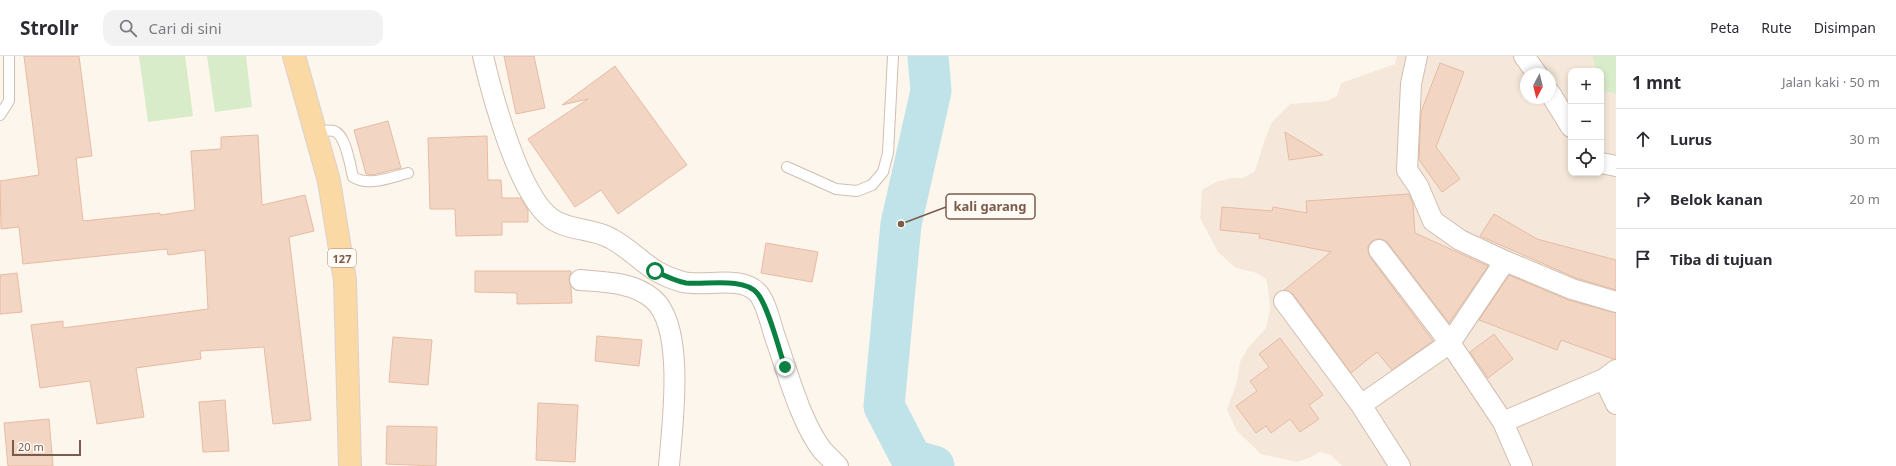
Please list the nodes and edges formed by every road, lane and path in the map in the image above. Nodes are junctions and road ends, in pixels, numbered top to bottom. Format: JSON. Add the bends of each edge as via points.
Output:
{"nodes":[{"id":1,"x":9,"y":56,"type":"edge"},
{"id":2,"x":294,"y":56,"type":"edge"},
{"id":3,"x":483,"y":56,"type":"edge"},
{"id":4,"x":893,"y":56,"type":"edge"},
{"id":5,"x":1417,"y":56,"type":"edge"},
{"id":6,"x":1524,"y":56,"type":"edge"},
{"id":7,"x":1533,"y":68,"type":"edge"},
{"id":8,"x":1556,"y":103,"type":"edge"},
{"id":9,"x":0,"y":115,"type":"edge"},
{"id":10,"x":1568,"y":122,"type":"edge"},
{"id":11,"x":315,"y":132,"type":"junction"},
{"id":12,"x":1604,"y":164,"type":"edge"},
{"id":13,"x":1616,"y":166,"type":"edge"},
{"id":14,"x":787,"y":167,"type":"dead end"},
{"id":15,"x":408,"y":173,"type":"dead end"},
{"id":16,"x":1379,"y":250,"type":"dead end"},
{"id":17,"x":1505,"y":261,"type":"junction"},
{"id":18,"x":580,"y":280,"type":"dead end"},
{"id":19,"x":1284,"y":301,"type":"dead end"},
{"id":20,"x":1616,"y":302,"type":"edge"},
{"id":21,"x":1450,"y":343,"type":"junction"},
{"id":22,"x":1610,"y":374,"type":"edge"},
{"id":23,"x":1616,"y":404,"type":"edge"},
{"id":24,"x":1361,"y":405,"type":"junction"},
{"id":25,"x":1502,"y":422,"type":"junction"},
{"id":26,"x":350,"y":466,"type":"edge"},
{"id":27,"x":669,"y":466,"type":"edge"},
{"id":28,"x":838,"y":466,"type":"edge"},
{"id":29,"x":1400,"y":466,"type":"edge"},
{"id":30,"x":1522,"y":466,"type":"edge"}],
"edges":[{"from":1,"to":9,"type":"lane","via":[[9,101]]},
{"from":2,"to":11,"type":"main road","number":"127"},
{"from":3,"to":28,"type":"street","via":[[512,155],[540,207],[552,219],[566,225],[608,236],[655,271],[670,278],[686,282],[729,282],[744,285],[757,292],[765,306],[785,367],[811,431],[822,450]]},
{"from":4,"to":14,"type":"lane","via":[[888,153],[884,172],[872,186],[857,191],[836,189]]},
{"from":5,"to":17,"type":"street","via":[[1411,84],[1407,170],[1418,186],[1434,221],[1460,240]]},
{"from":6,"to":7,"type":"street"},
{"from":8,"to":10,"type":"street"},
{"from":11,"to":15,"type":"lane","via":[[334,131],[340,136],[344,141],[353,177],[360,181],[368,182]]},
{"from":11,"to":26,"type":"main road","number":"127","via":[[329,181],[345,280]]},
{"from":12,"to":13,"type":"street"},
{"from":16,"to":21,"type":"street"},
{"from":17,"to":20,"type":"street","via":[[1572,289]]},
{"from":17,"to":21,"type":"street"},
{"from":18,"to":27,"type":"street","via":[[615,282],[630,287],[654,299],[666,320],[674,359],[675,391]]},
{"from":19,"to":24,"type":"street"},
{"from":21,"to":24,"type":"street"},
{"from":21,"to":25,"type":"street"},
{"from":22,"to":23,"type":"street"},
{"from":22,"to":25,"type":"street"},
{"from":24,"to":29,"type":"street"},
{"from":25,"to":30,"type":"street"}]}
